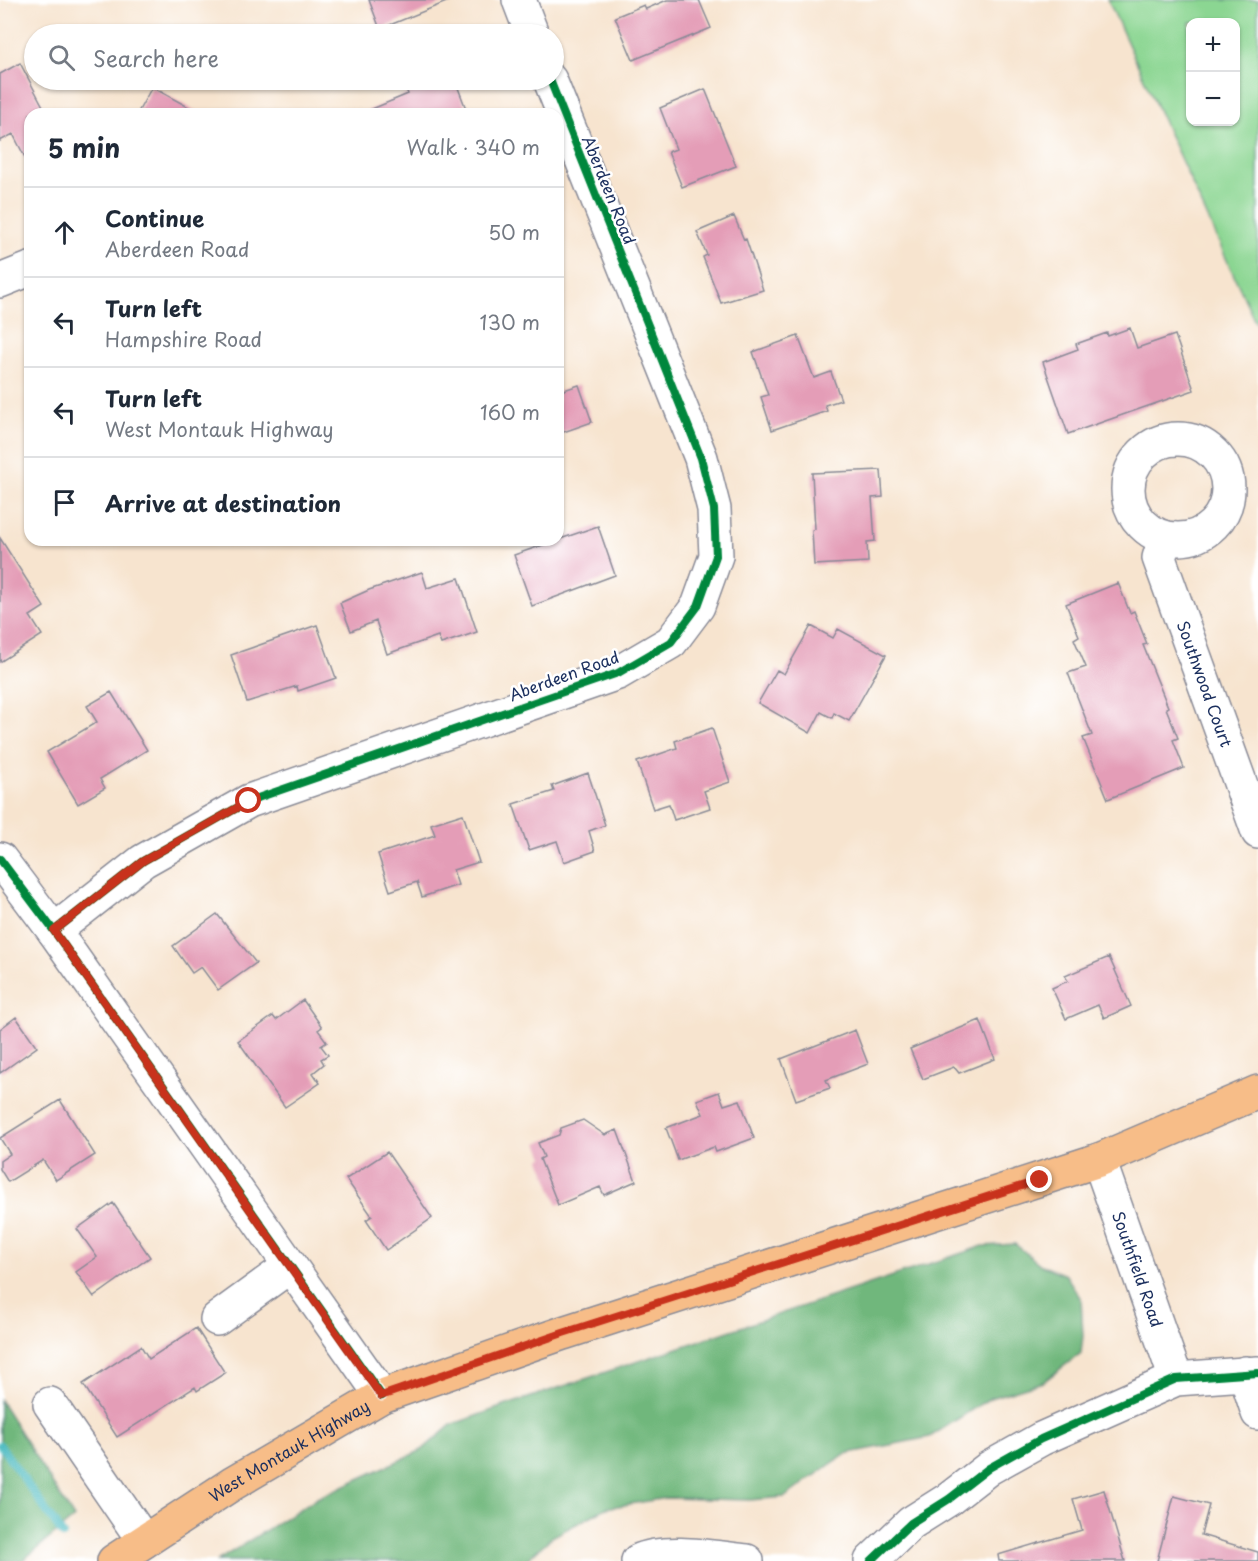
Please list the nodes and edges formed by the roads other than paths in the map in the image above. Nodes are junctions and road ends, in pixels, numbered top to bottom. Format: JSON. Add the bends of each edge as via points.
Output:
{"nodes":[{"id":1,"x":519,"y":0,"type":"edge"},
{"id":2,"x":528,"y":24,"type":"edge"},
{"id":3,"x":554,"y":90,"type":"edge"},
{"id":4,"x":561,"y":108,"type":"edge"},
{"id":5,"x":564,"y":115,"type":"edge"},
{"id":6,"x":24,"y":271,"type":"edge"},
{"id":7,"x":0,"y":281,"type":"edge"},
{"id":8,"x":1165,"y":538,"type":"dead end"},
{"id":9,"x":1258,"y":832,"type":"edge"},
{"id":10,"x":0,"y":859,"type":"edge"},
{"id":11,"x":54,"y":931,"type":"junction"},
{"id":12,"x":1258,"y":1092,"type":"edge"},
{"id":13,"x":1099,"y":1160,"type":"junction"},
{"id":14,"x":290,"y":1266,"type":"junction"},
{"id":15,"x":217,"y":1319,"type":"dead end"},
{"id":16,"x":1252,"y":1373,"type":"edge"},
{"id":17,"x":1176,"y":1379,"type":"junction"},
{"id":18,"x":381,"y":1396,"type":"junction"},
{"id":19,"x":50,"y":1404,"type":"dead end"},
{"id":20,"x":1258,"y":1413,"type":"edge"},
{"id":21,"x":144,"y":1541,"type":"junction"},
{"id":22,"x":876,"y":1559,"type":"edge"},
{"id":23,"x":114,"y":1561,"type":"edge"},
{"id":24,"x":638,"y":1561,"type":"edge"},
{"id":25,"x":747,"y":1561,"type":"edge"}],
"edges":[{"from":1,"to":2,"type":"street"},
{"from":3,"to":4,"type":"street","name":"Aberdeen Road"},
{"from":5,"to":11,"type":"street","name":"Aberdeen Road","via":[[701,458],[714,509],[716,556],[698,606],[671,642],[618,673],[249,801],[143,861]]},
{"from":6,"to":7,"type":"street"},
{"from":8,"to":9,"type":"street","name":"Southwood Court","via":[[1159,558]]},
{"from":10,"to":11,"type":"street"},
{"from":11,"to":14,"type":"street"},
{"from":12,"to":13,"type":"main road","name":"West Montauk Highway"},
{"from":13,"to":17,"type":"street","name":"Southfield Road"},
{"from":13,"to":18,"type":"main road","name":"West Montauk Highway","via":[[563,1333]]},
{"from":14,"to":15,"type":"street"},
{"from":14,"to":18,"type":"street"},
{"from":16,"to":17,"type":"street"},
{"from":16,"to":20,"type":"street"},
{"from":17,"to":22,"type":"street","via":[[1041,1439],[989,1468],[911,1523]]},
{"from":18,"to":21,"type":"main road","name":"West Montauk Highway"},
{"from":19,"to":21,"type":"street"},
{"from":21,"to":23,"type":"main road","name":"West Montauk Highway"},
{"from":24,"to":25,"type":"street","via":[[675,1555]]}]}
